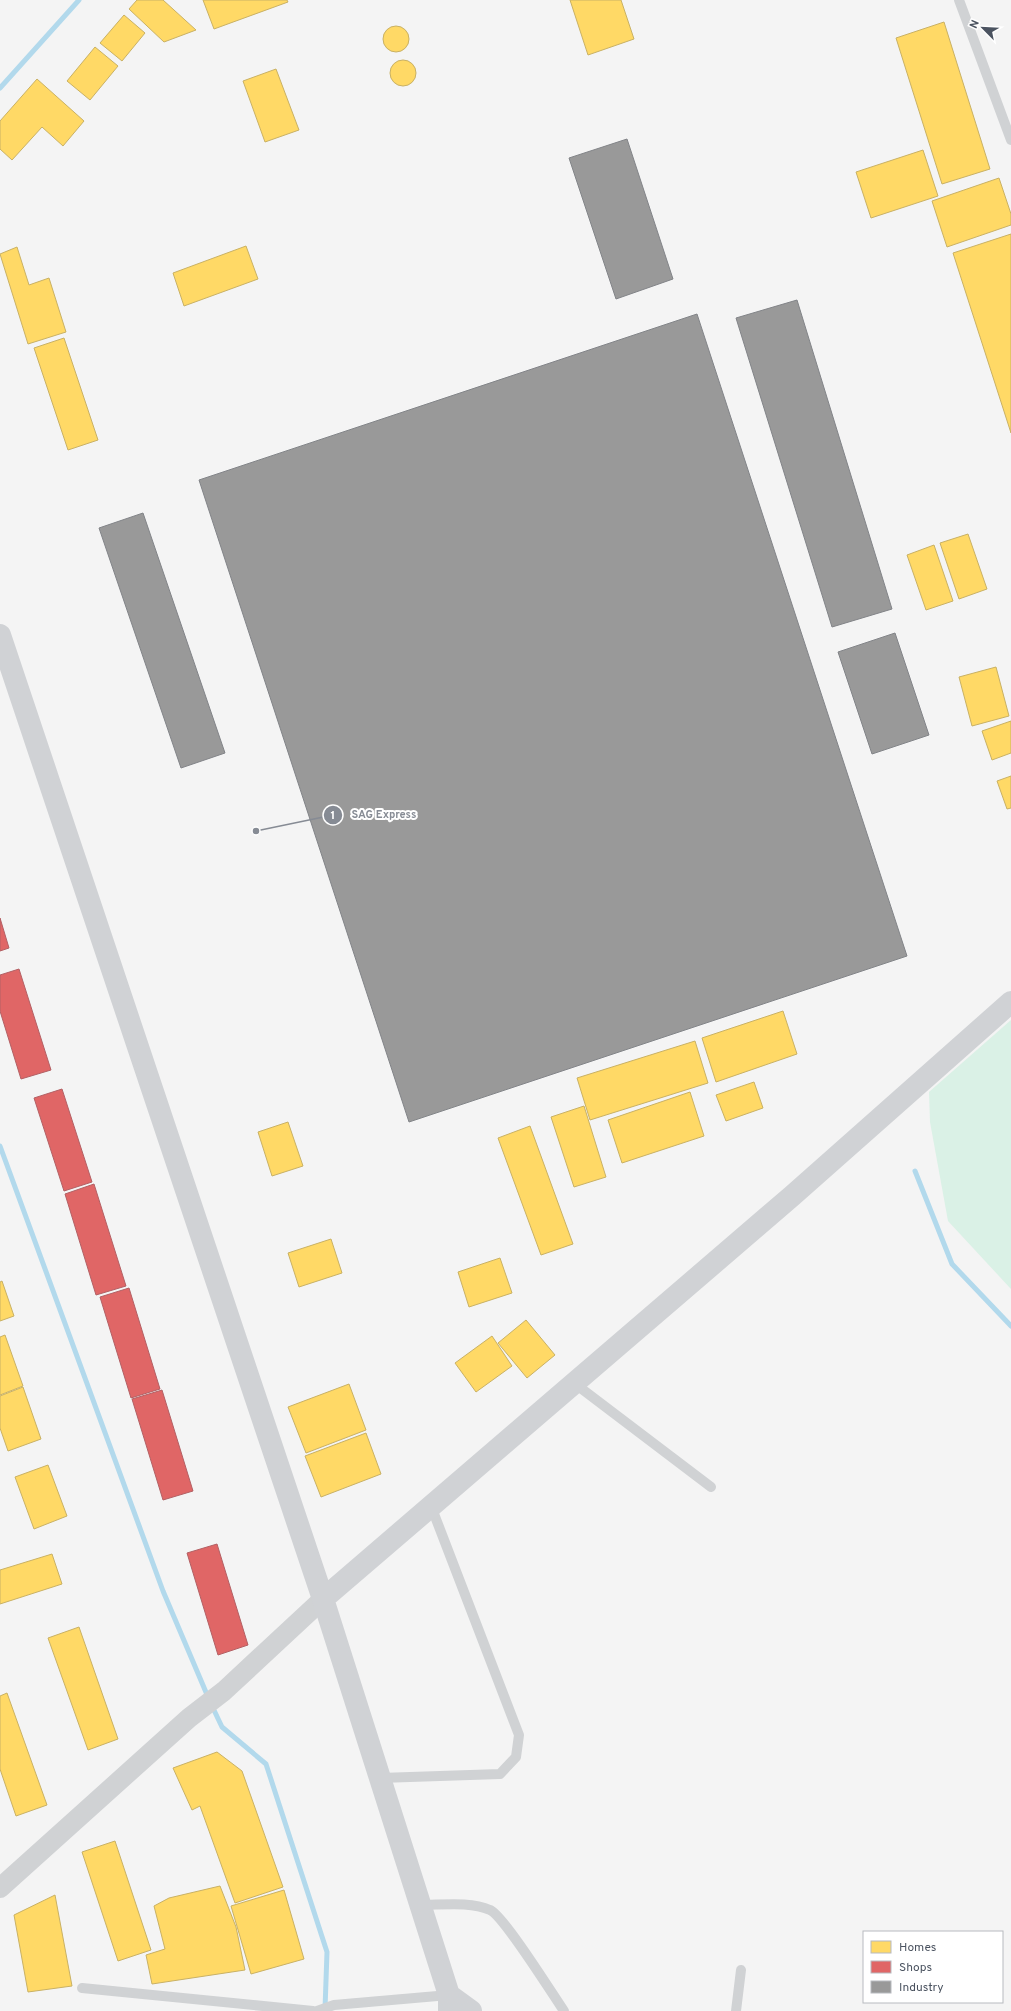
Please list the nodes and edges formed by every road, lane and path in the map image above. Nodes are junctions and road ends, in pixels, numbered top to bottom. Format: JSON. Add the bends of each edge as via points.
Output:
{"nodes":[{"id":1,"x":960,"y":0,"type":"edge"},
{"id":2,"x":1011,"y":140,"type":"edge"},
{"id":3,"x":0,"y":635,"type":"edge"},
{"id":4,"x":1011,"y":1002,"type":"edge"},
{"id":5,"x":574,"y":1383,"type":"junction"},
{"id":6,"x":711,"y":1487,"type":"dead end"},
{"id":7,"x":431,"y":1506,"type":"junction"},
{"id":8,"x":323,"y":1599,"type":"junction"},
{"id":9,"x":380,"y":1778,"type":"junction"},
{"id":10,"x":0,"y":1888,"type":"edge"},
{"id":11,"x":420,"y":1905,"type":"junction"},
{"id":12,"x":741,"y":1970,"type":"dead end"},
{"id":13,"x":82,"y":1988,"type":"dead end"},
{"id":14,"x":449,"y":2003,"type":"edge"},
{"id":15,"x":313,"y":2011,"type":"edge"},
{"id":16,"x":317,"y":2011,"type":"edge"},
{"id":17,"x":471,"y":2011,"type":"edge"},
{"id":18,"x":564,"y":2011,"type":"edge"},
{"id":19,"x":736,"y":2011,"type":"edge"}],
"edges":[{"from":1,"to":2,"type":"lane"},
{"from":3,"to":8,"type":"main road"},
{"from":4,"to":5,"type":"main road","via":[[792,1196]]},
{"from":5,"to":6,"type":"lane"},
{"from":5,"to":7,"type":"main road"},
{"from":7,"to":8,"type":"main road"},
{"from":7,"to":9,"type":"lane","via":[[519,1735],[516,1757],[500,1774]]},
{"from":8,"to":9,"type":"main road"},
{"from":8,"to":10,"type":"street","via":[[224,1691],[189,1718]]},
{"from":9,"to":11,"type":"main road"},
{"from":11,"to":14,"type":"main road"},
{"from":11,"to":18,"type":"lane","via":[[467,1905],[491,1910],[512,1935]]},
{"from":12,"to":19,"type":"lane"},
{"from":13,"to":15,"type":"lane"},
{"from":14,"to":16,"type":"lane","via":[[334,2005]]},
{"from":14,"to":17,"type":"main road"}]}
